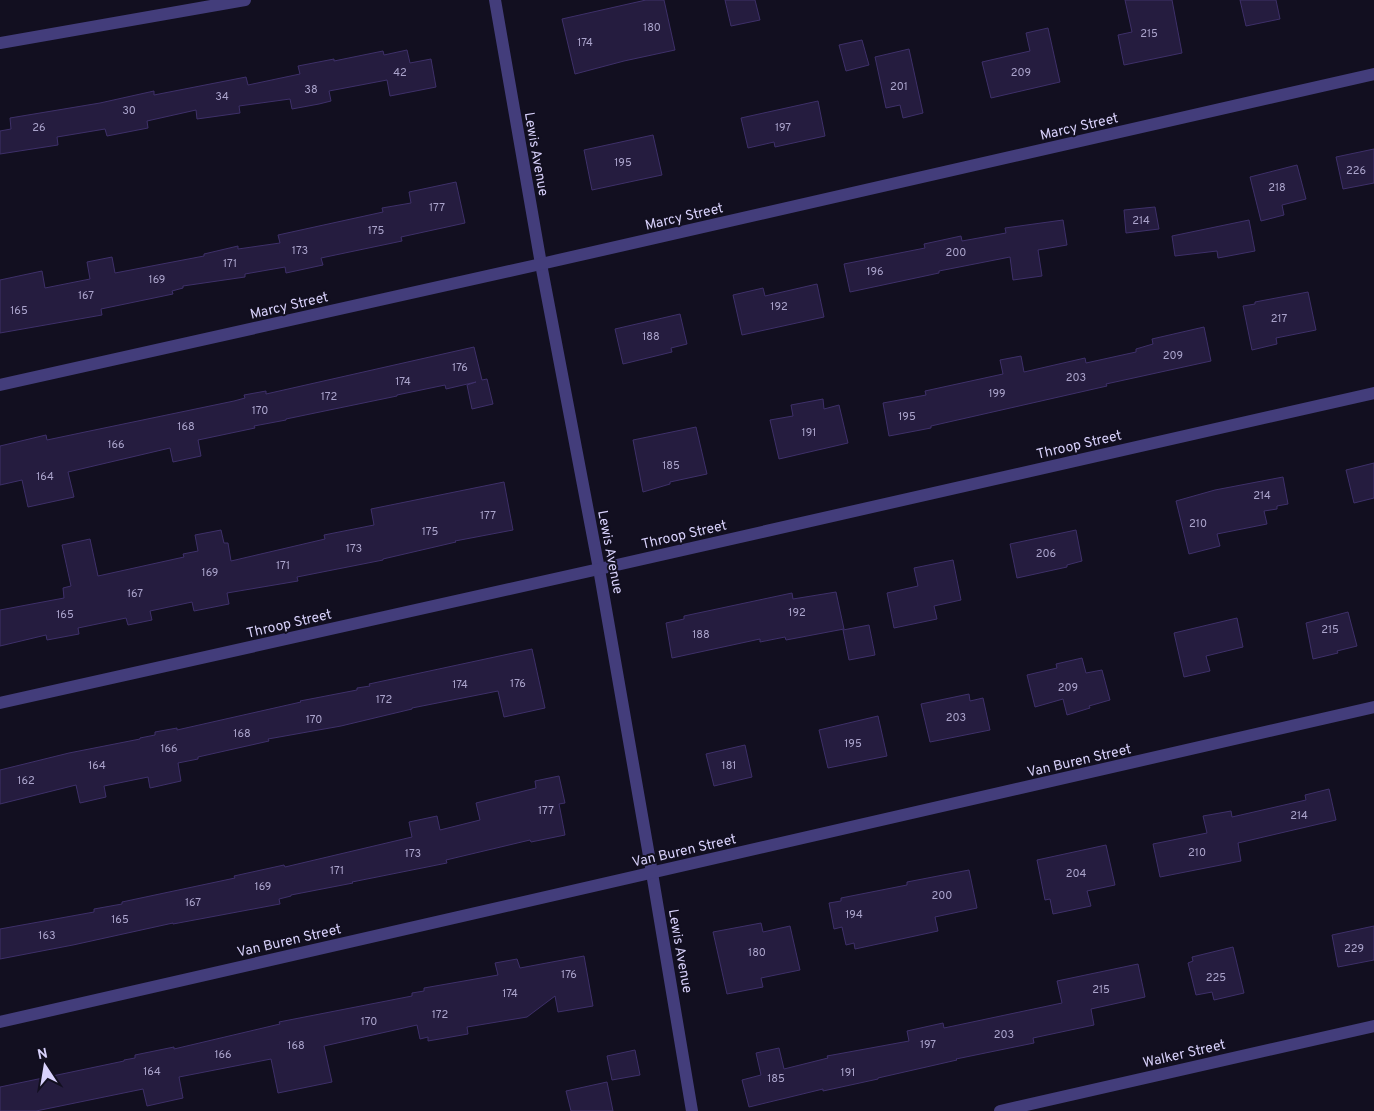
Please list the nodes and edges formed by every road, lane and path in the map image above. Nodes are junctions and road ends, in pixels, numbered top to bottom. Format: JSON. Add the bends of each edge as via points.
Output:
{"nodes":[{"id":1,"x":245,"y":0,"type":"edge"},
{"id":2,"x":495,"y":0,"type":"edge"},
{"id":3,"x":0,"y":43,"type":"edge"},
{"id":4,"x":1374,"y":74,"type":"edge"},
{"id":5,"x":541,"y":264,"type":"junction"},
{"id":6,"x":0,"y":385,"type":"edge"},
{"id":7,"x":1374,"y":392,"type":"edge"},
{"id":8,"x":599,"y":569,"type":"junction"},
{"id":9,"x":0,"y":703,"type":"edge"},
{"id":10,"x":1374,"y":707,"type":"edge"},
{"id":11,"x":652,"y":873,"type":"junction"},
{"id":12,"x":0,"y":1022,"type":"edge"},
{"id":13,"x":1374,"y":1026,"type":"edge"},
{"id":14,"x":692,"y":1111,"type":"edge"},
{"id":15,"x":1000,"y":1111,"type":"edge"}],
"edges":[{"from":1,"to":3,"type":"street"},
{"from":2,"to":5,"type":"street","name":"Lewis Avenue"},
{"from":4,"to":5,"type":"street","name":"Marcy Street"},
{"from":5,"to":6,"type":"street","name":"Marcy Street"},
{"from":5,"to":8,"type":"street","name":"Lewis Avenue"},
{"from":7,"to":8,"type":"street","name":"Throop Street"},
{"from":8,"to":9,"type":"street","name":"Throop Street"},
{"from":8,"to":11,"type":"street","name":"Lewis Avenue"},
{"from":10,"to":11,"type":"street","name":"Van Buren Street"},
{"from":11,"to":12,"type":"street","name":"Van Buren Street"},
{"from":11,"to":14,"type":"street","name":"Lewis Avenue"},
{"from":13,"to":15,"type":"street","name":"Walker Street"}]}
